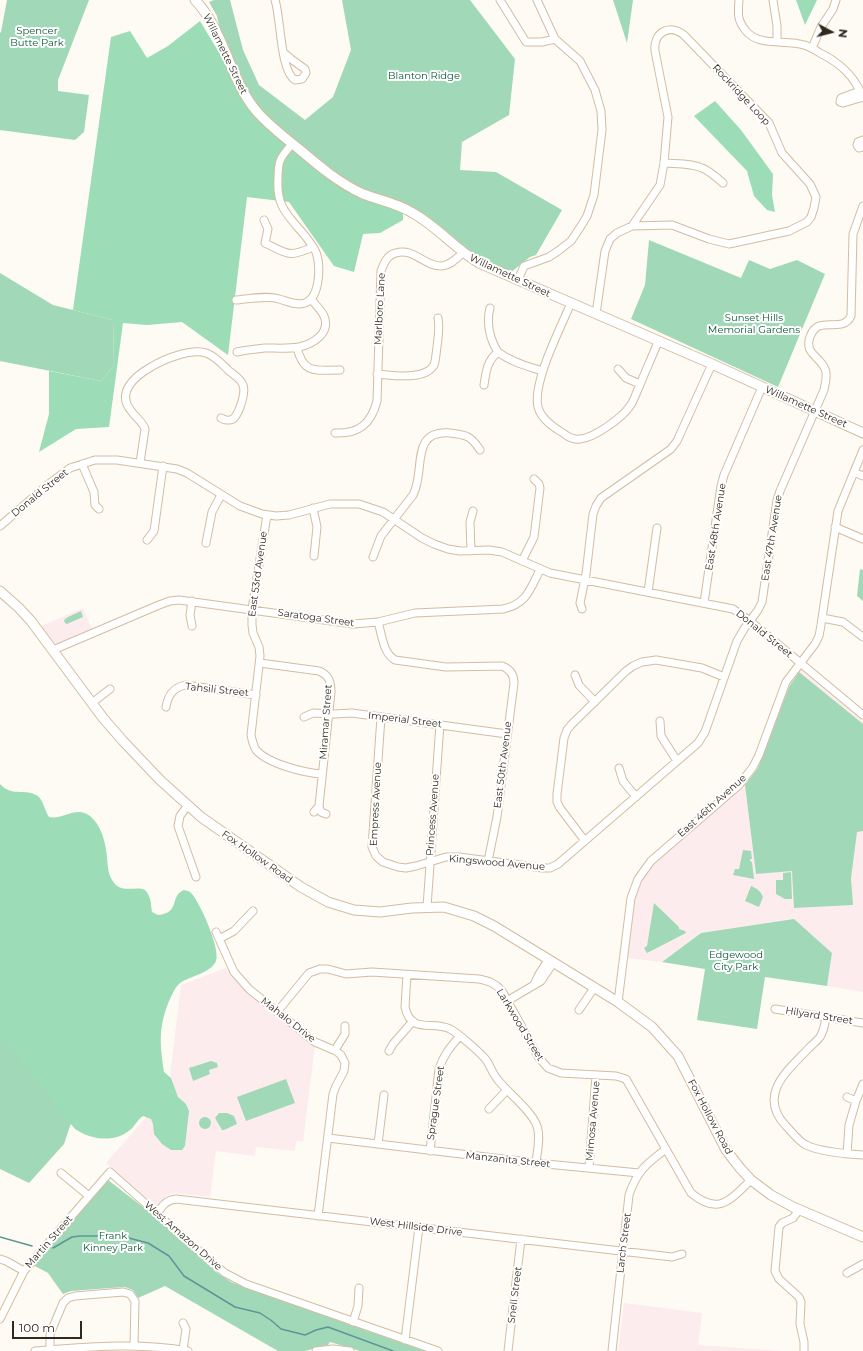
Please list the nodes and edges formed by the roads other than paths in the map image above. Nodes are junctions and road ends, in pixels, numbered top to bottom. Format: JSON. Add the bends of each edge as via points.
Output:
{"nodes":[{"id":1,"x":195,"y":0,"type":"edge"},
{"id":2,"x":275,"y":0,"type":"edge"},
{"id":3,"x":500,"y":0,"type":"edge"},
{"id":4,"x":537,"y":0,"type":"edge"},
{"id":5,"x":739,"y":0,"type":"edge"},
{"id":6,"x":773,"y":0,"type":"edge"},
{"id":7,"x":836,"y":0,"type":"edge"},
{"id":8,"x":555,"y":39,"type":"junction"},
{"id":9,"x":777,"y":42,"type":"junction"},
{"id":10,"x":812,"y":48,"type":"junction"},
{"id":11,"x":284,"y":53,"type":"dead end"},
{"id":12,"x":862,"y":95,"type":"edge"},
{"id":13,"x":863,"y":140,"type":"edge"},
{"id":14,"x":292,"y":144,"type":"junction"},
{"id":15,"x":863,"y":147,"type":"edge"},
{"id":16,"x":664,"y":163,"type":"junction"},
{"id":17,"x":723,"y":183,"type":"dead end"},
{"id":18,"x":863,"y":206,"type":"edge"},
{"id":19,"x":641,"y":214,"type":"junction"},
{"id":20,"x":264,"y":220,"type":"dead end"},
{"id":21,"x":647,"y":225,"type":"junction"},
{"id":22,"x":632,"y":226,"type":"junction"},
{"id":23,"x":313,"y":247,"type":"junction"},
{"id":24,"x":463,"y":253,"type":"junction"},
{"id":25,"x":518,"y":280,"type":"junction"},
{"id":26,"x":311,"y":299,"type":"junction"},
{"id":27,"x":236,"y":300,"type":"dead end"},
{"id":28,"x":571,"y":303,"type":"junction"},
{"id":29,"x":490,"y":308,"type":"dead end"},
{"id":30,"x":596,"y":314,"type":"junction"},
{"id":31,"x":438,"y":318,"type":"dead end"},
{"id":32,"x":658,"y":342,"type":"junction"},
{"id":33,"x":297,"y":348,"type":"junction"},
{"id":34,"x":237,"y":352,"type":"dead end"},
{"id":35,"x":498,"y":352,"type":"junction"},
{"id":36,"x":712,"y":364,"type":"junction"},
{"id":37,"x":618,"y":369,"type":"dead end"},
{"id":38,"x":340,"y":370,"type":"dead end"},
{"id":39,"x":542,"y":371,"type":"junction"},
{"id":40,"x":378,"y":374,"type":"junction"},
{"id":41,"x":640,"y":384,"type":"junction"},
{"id":42,"x":484,"y":385,"type":"dead end"},
{"id":43,"x":762,"y":387,"type":"junction"},
{"id":44,"x":815,"y":411,"type":"junction"},
{"id":45,"x":221,"y":418,"type":"dead end"},
{"id":46,"x":863,"y":432,"type":"edge"},
{"id":47,"x":335,"y":433,"type":"dead end"},
{"id":48,"x":480,"y":450,"type":"dead end"},
{"id":49,"x":863,"y":450,"type":"edge"},
{"id":50,"x":140,"y":463,"type":"junction"},
{"id":51,"x":82,"y":464,"type":"junction"},
{"id":52,"x":162,"y":466,"type":"junction"},
{"id":53,"x":854,"y":472,"type":"junction"},
{"id":54,"x":863,"y":476,"type":"edge"},
{"id":55,"x":534,"y":479,"type":"dead end"},
{"id":56,"x":221,"y":495,"type":"junction"},
{"id":57,"x":313,"y":508,"type":"junction"},
{"id":58,"x":99,"y":509,"type":"dead end"},
{"id":59,"x":474,"y":511,"type":"dead end"},
{"id":60,"x":267,"y":515,"type":"junction"},
{"id":61,"x":394,"y":518,"type":"junction"},
{"id":62,"x":0,"y":526,"type":"edge"},
{"id":63,"x":835,"y":527,"type":"junction"},
{"id":64,"x":657,"y":528,"type":"dead end"},
{"id":65,"x":863,"y":539,"type":"edge"},
{"id":66,"x":147,"y":540,"type":"dead end"},
{"id":67,"x":206,"y":543,"type":"dead end"},
{"id":68,"x":471,"y":551,"type":"junction"},
{"id":69,"x":314,"y":556,"type":"dead end"},
{"id":70,"x":372,"y":557,"type":"dead end"},
{"id":71,"x":522,"y":561,"type":"junction"},
{"id":72,"x":540,"y":570,"type":"junction"},
{"id":73,"x":584,"y":580,"type":"junction"},
{"id":74,"x":0,"y":591,"type":"edge"},
{"id":75,"x":648,"y":592,"type":"junction"},
{"id":76,"x":192,"y":601,"type":"junction"},
{"id":77,"x":704,"y":602,"type":"junction"},
{"id":78,"x":252,"y":609,"type":"junction"},
{"id":79,"x":582,"y":609,"type":"dead end"},
{"id":80,"x":822,"y":618,"type":"junction"},
{"id":81,"x":750,"y":621,"type":"junction"},
{"id":82,"x":378,"y":622,"type":"junction"},
{"id":83,"x":192,"y":626,"type":"dead end"},
{"id":84,"x":863,"y":637,"type":"edge"},
{"id":85,"x":53,"y":650,"type":"junction"},
{"id":86,"x":260,"y":663,"type":"junction"},
{"id":87,"x":800,"y":663,"type":"junction"},
{"id":88,"x":575,"y":676,"type":"dead end"},
{"id":89,"x":724,"y":677,"type":"junction"},
{"id":90,"x":110,"y":689,"type":"dead end"},
{"id":91,"x":256,"y":694,"type":"junction"},
{"id":92,"x":595,"y":702,"type":"junction"},
{"id":93,"x":92,"y":703,"type":"junction"},
{"id":94,"x":166,"y":707,"type":"dead end"},
{"id":95,"x":328,"y":714,"type":"junction"},
{"id":96,"x":863,"y":715,"type":"edge"},
{"id":97,"x":304,"y":717,"type":"dead end"},
{"id":98,"x":381,"y":717,"type":"junction"},
{"id":99,"x":660,"y":721,"type":"dead end"},
{"id":100,"x":440,"y":724,"type":"junction"},
{"id":101,"x":507,"y":734,"type":"junction"},
{"id":102,"x":677,"y":761,"type":"junction"},
{"id":103,"x":619,"y":768,"type":"dead end"},
{"id":104,"x":322,"y":774,"type":"junction"},
{"id":105,"x":636,"y":797,"type":"junction"},
{"id":106,"x":188,"y":805,"type":"junction"},
{"id":107,"x":326,"y":814,"type":"dead end"},
{"id":108,"x":585,"y":841,"type":"junction"},
{"id":109,"x":488,"y":861,"type":"junction"},
{"id":110,"x":430,"y":862,"type":"junction"},
{"id":111,"x":196,"y":877,"type":"dead end"},
{"id":112,"x":427,"y":907,"type":"junction"},
{"id":113,"x":253,"y":911,"type":"dead end"},
{"id":114,"x":550,"y":962,"type":"junction"},
{"id":115,"x":407,"y":975,"type":"junction"},
{"id":116,"x":594,"y":988,"type":"junction"},
{"id":117,"x":507,"y":1001,"type":"junction"},
{"id":118,"x":618,"y":1002,"type":"junction"},
{"id":119,"x":775,"y":1009,"type":"dead end"},
{"id":120,"x":579,"y":1010,"type":"dead end"},
{"id":121,"x":277,"y":1012,"type":"junction"},
{"id":122,"x":826,"y":1017,"type":"junction"},
{"id":123,"x":413,"y":1022,"type":"junction"},
{"id":124,"x":863,"y":1023,"type":"edge"},
{"id":125,"x":345,"y":1026,"type":"dead end"},
{"id":126,"x":460,"y":1036,"type":"junction"},
{"id":127,"x":335,"y":1050,"type":"junction"},
{"id":128,"x":389,"y":1052,"type":"dead end"},
{"id":129,"x":596,"y":1075,"type":"junction"},
{"id":130,"x":863,"y":1084,"type":"edge"},
{"id":131,"x":506,"y":1090,"type":"junction"},
{"id":132,"x":384,"y":1095,"type":"dead end"},
{"id":133,"x":847,"y":1097,"type":"dead end"},
{"id":134,"x":856,"y":1101,"type":"junction"},
{"id":135,"x":489,"y":1109,"type":"dead end"},
{"id":136,"x":328,"y":1138,"type":"junction"},
{"id":137,"x":378,"y":1144,"type":"junction"},
{"id":138,"x":666,"y":1149,"type":"junction"},
{"id":139,"x":430,"y":1151,"type":"junction"},
{"id":140,"x":847,"y":1154,"type":"junction"},
{"id":141,"x":863,"y":1155,"type":"edge"},
{"id":142,"x":536,"y":1163,"type":"junction"},
{"id":143,"x":589,"y":1168,"type":"junction"},
{"id":144,"x":110,"y":1172,"type":"joint"},
{"id":145,"x":62,"y":1173,"type":"dead end"},
{"id":146,"x":639,"y":1173,"type":"junction"},
{"id":147,"x":751,"y":1180,"type":"junction"},
{"id":148,"x":89,"y":1196,"type":"junction"},
{"id":149,"x":799,"y":1210,"type":"junction"},
{"id":150,"x":157,"y":1214,"type":"junction"},
{"id":151,"x":318,"y":1216,"type":"junction"},
{"id":152,"x":418,"y":1227,"type":"junction"},
{"id":153,"x":863,"y":1237,"type":"edge"},
{"id":154,"x":521,"y":1239,"type":"junction"},
{"id":155,"x":623,"y":1252,"type":"junction"},
{"id":156,"x":682,"y":1254,"type":"dead end"},
{"id":157,"x":0,"y":1259,"type":"edge"},
{"id":158,"x":863,"y":1264,"type":"edge"},
{"id":159,"x":24,"y":1271,"type":"junction"},
{"id":160,"x":847,"y":1274,"type":"dead end"},
{"id":161,"x":359,"y":1288,"type":"dead end"},
{"id":162,"x":4,"y":1303,"type":"edge"},
{"id":163,"x":0,"y":1319,"type":"edge"},
{"id":164,"x":354,"y":1322,"type":"junction"},
{"id":165,"x":183,"y":1323,"type":"dead end"},
{"id":166,"x":405,"y":1340,"type":"junction"},
{"id":167,"x":134,"y":1346,"type":"junction"},
{"id":168,"x":50,"y":1350,"type":"junction"},
{"id":169,"x":186,"y":1350,"type":"edge"},
{"id":170,"x":35,"y":1351,"type":"edge"},
{"id":171,"x":316,"y":1351,"type":"edge"},
{"id":172,"x":350,"y":1351,"type":"edge"},
{"id":173,"x":438,"y":1351,"type":"edge"},
{"id":174,"x":508,"y":1351,"type":"edge"},
{"id":175,"x":612,"y":1351,"type":"edge"},
{"id":176,"x":804,"y":1351,"type":"edge"}],
"edges":[{"from":1,"to":14,"type":"main road","name":"Willamette Street","via":[[212,23],[244,95],[268,123]]},
{"from":2,"to":11,"type":"street"},
{"from":3,"to":8,"type":"street","via":[[526,42]]},
{"from":4,"to":8,"type":"street"},
{"from":5,"to":9,"type":"street","via":[[738,16],[742,27],[749,35],[759,40]]},
{"from":6,"to":9,"type":"street"},
{"from":7,"to":10,"type":"street"},
{"from":8,"to":25,"type":"street","via":[[581,63],[600,102],[602,130],[595,189],[587,216],[571,241],[548,257],[524,266]]},
{"from":9,"to":10,"type":"street","via":[[804,44]]},
{"from":10,"to":12,"type":"street","via":[[847,70]]},
{"from":13,"to":15,"type":"street","via":[[857,145],[859,148]]},
{"from":14,"to":23,"type":"street","via":[[279,162],[278,197],[286,213]]},
{"from":14,"to":24,"type":"main road","name":"Willamette Street","via":[[346,185],[403,207],[424,220]]},
{"from":16,"to":17,"type":"street","via":[[702,168]]},
{"from":16,"to":19,"type":"street","name":"Rockridge Loop","via":[[660,185]]},
{"from":16,"to":21,"type":"street","name":"Rockridge Loop","via":[[668,117],[654,47],[660,34],[674,30],[684,35],[770,123],[782,153],[810,184],[816,197],[814,208],[807,222],[789,231],[729,244],[672,225]]},
{"from":18,"to":44,"type":"street","name":"East 47th Avenue","via":[[853,234],[850,318],[842,324],[821,325],[815,328],[810,338],[810,351],[823,364],[826,373],[824,390]]},
{"from":19,"to":21,"type":"street","via":[[639,223]]},
{"from":19,"to":22,"type":"street","name":"Rockridge Loop"},
{"from":20,"to":23,"type":"street","via":[[268,229],[265,243],[286,254],[295,254]]},
{"from":21,"to":22,"type":"street","name":"Rockridge Loop"},
{"from":22,"to":30,"type":"street","via":[[617,233],[607,243]]},
{"from":23,"to":26,"type":"street","via":[[318,263],[316,290]]},
{"from":24,"to":25,"type":"main road","name":"Willamette Street"},
{"from":24,"to":40,"type":"street","name":"Marlboro Lane","via":[[454,261],[442,266],[403,252],[397,252],[383,264]]},
{"from":25,"to":28,"type":"main road","name":"Willamette Street"},
{"from":26,"to":27,"type":"street","via":[[305,303],[292,304],[274,298]]},
{"from":26,"to":33,"type":"street","via":[[324,316],[325,329],[313,342]]},
{"from":28,"to":30,"type":"main road","name":"Willamette Street"},
{"from":28,"to":39,"type":"street"},
{"from":29,"to":35,"type":"street","via":[[488,321],[492,341]]},
{"from":30,"to":32,"type":"main road","name":"Willamette Street"},
{"from":31,"to":40,"type":"street","via":[[436,358],[429,371],[414,375]]},
{"from":32,"to":36,"type":"main road","name":"Willamette Street"},
{"from":32,"to":41,"type":"street"},
{"from":33,"to":34,"type":"street","via":[[264,348]]},
{"from":33,"to":38,"type":"street","via":[[300,360],[309,368]]},
{"from":35,"to":39,"type":"street","via":[[514,362]]},
{"from":35,"to":42,"type":"street","via":[[488,364]]},
{"from":36,"to":43,"type":"main road","name":"Willamette Street"},
{"from":36,"to":73,"type":"street","via":[[671,449],[601,498],[596,506]]},
{"from":37,"to":41,"type":"street","via":[[626,378]]},
{"from":39,"to":41,"type":"street","via":[[538,407],[549,423],[570,438],[587,438],[622,415]]},
{"from":40,"to":47,"type":"street","name":"Marlboro Lane","via":[[374,412],[369,421],[362,428],[346,433]]},
{"from":43,"to":44,"type":"main road","name":"Willamette Street"},
{"from":43,"to":77,"type":"street","name":"East 48th Avenue","via":[[721,486]]},
{"from":44,"to":46,"type":"main road","name":"Willamette Street"},
{"from":44,"to":81,"type":"street","name":"East 47th Avenue","via":[[777,500],[762,602]]},
{"from":45,"to":50,"type":"street","via":[[234,418],[243,400],[243,386],[240,380],[210,354],[202,352],[159,362],[143,371],[130,383],[126,393],[126,403],[145,428]]},
{"from":48,"to":61,"type":"street","via":[[471,438],[464,435],[437,433],[429,437],[422,448],[417,488]]},
{"from":49,"to":53,"type":"street","name":"East 46th Avenue"},
{"from":50,"to":51,"type":"street","name":"Donald Street","via":[[107,459]]},
{"from":50,"to":52,"type":"street","name":"Donald Street"},
{"from":51,"to":58,"type":"street","name":"Donald Street","via":[[94,492],[95,505]]},
{"from":51,"to":62,"type":"street","name":"Donald Street","via":[[70,468],[50,483]]},
{"from":52,"to":56,"type":"street","name":"Donald Street","via":[[187,473]]},
{"from":52,"to":66,"type":"street","via":[[154,531]]},
{"from":53,"to":54,"type":"street"},
{"from":53,"to":63,"type":"street","name":"East 46th Avenue","via":[[838,511]]},
{"from":55,"to":71,"type":"street","via":[[540,488],[534,533]]},
{"from":56,"to":60,"type":"street","name":"Donald Street","via":[[252,512]]},
{"from":56,"to":67,"type":"street","via":[[212,512]]},
{"from":57,"to":60,"type":"street","name":"Donald Street","via":[[289,515]]},
{"from":57,"to":61,"type":"street","name":"Donald Street","via":[[330,504],[359,504],[375,508]]},
{"from":57,"to":69,"type":"street","via":[[318,527]]},
{"from":59,"to":68,"type":"street","via":[[470,522]]},
{"from":60,"to":78,"type":"street","name":"East 53rd Avenue"},
{"from":61,"to":68,"type":"street","name":"Donald Street","via":[[434,544],[460,551]]},
{"from":61,"to":70,"type":"street","via":[[381,536]]},
{"from":63,"to":65,"type":"street"},
{"from":63,"to":80,"type":"street","name":"East 46th Avenue"},
{"from":64,"to":75,"type":"street"},
{"from":68,"to":71,"type":"street","name":"Donald Street","via":[[502,552]]},
{"from":71,"to":72,"type":"street","name":"Donald Street"},
{"from":72,"to":73,"type":"street","name":"Donald Street"},
{"from":72,"to":82,"type":"street","name":"Saratoga Street","via":[[525,598],[509,608],[415,612]]},
{"from":73,"to":75,"type":"street","name":"Donald Street"},
{"from":73,"to":79,"type":"street","via":[[580,603]]},
{"from":74,"to":85,"type":"main road","name":"Fox Hollow Road","via":[[26,615]]},
{"from":75,"to":77,"type":"street","name":"Donald Street"},
{"from":76,"to":78,"type":"street","name":"Saratoga Street"},
{"from":76,"to":83,"type":"street"},
{"from":76,"to":85,"type":"street","name":"Saratoga Street","via":[[170,601]]},
{"from":77,"to":81,"type":"street","name":"Donald Street","via":[[733,609]]},
{"from":78,"to":82,"type":"street","name":"Saratoga Street","via":[[353,624]]},
{"from":78,"to":86,"type":"street","name":"East 53rd Avenue","via":[[253,633],[260,646]]},
{"from":80,"to":84,"type":"street","via":[[843,622]]},
{"from":80,"to":87,"type":"street","name":"East 46th Avenue","via":[[819,636]]},
{"from":81,"to":87,"type":"street","name":"Donald Street"},
{"from":81,"to":89,"type":"street","name":"Kingswood Avenue","via":[[739,638]]},
{"from":82,"to":101,"type":"street","name":"East 50th Avenue","via":[[387,651],[395,660],[446,667],[502,666],[509,670],[514,683]]},
{"from":85,"to":93,"type":"main road","name":"Fox Hollow Road"},
{"from":86,"to":91,"type":"street","name":"East 53rd Avenue"},
{"from":86,"to":95,"type":"street","name":"Miramar Street","via":[[322,672],[328,677],[331,687]]},
{"from":87,"to":96,"type":"street","name":"Donald Street"},
{"from":87,"to":118,"type":"street","name":"East 46th Avenue","via":[[786,682],[759,755],[747,776],[651,861],[638,879],[631,898]]},
{"from":88,"to":92,"type":"street"},
{"from":89,"to":92,"type":"street","via":[[702,668],[646,660],[629,668]]},
{"from":89,"to":102,"type":"street","name":"Kingswood Avenue","via":[[703,736]]},
{"from":90,"to":93,"type":"street"},
{"from":91,"to":94,"type":"street","name":"Tahsili Street","via":[[185,686],[171,693]]},
{"from":91,"to":104,"type":"street","name":"East 53rd Avenue","via":[[251,735],[256,749],[262,755],[291,768]]},
{"from":92,"to":108,"type":"street","via":[[576,719],[566,733],[557,794],[560,808]]},
{"from":93,"to":106,"type":"main road","name":"Fox Hollow Road","via":[[141,761]]},
{"from":95,"to":97,"type":"street","name":"Imperial Street"},
{"from":95,"to":98,"type":"street","name":"Imperial Street","via":[[352,713]]},
{"from":95,"to":104,"type":"street","name":"Miramar Street"},
{"from":98,"to":100,"type":"street","name":"Imperial Street"},
{"from":98,"to":110,"type":"street","name":"Empress Avenue","via":[[372,847],[376,856],[383,862],[398,867],[406,868]]},
{"from":99,"to":102,"type":"street","via":[[661,736]]},
{"from":100,"to":101,"type":"street","name":"Imperial Street"},
{"from":100,"to":110,"type":"street","name":"Princess Avenue"},
{"from":101,"to":109,"type":"street","name":"East 50th Avenue","via":[[497,817]]},
{"from":102,"to":105,"type":"street","name":"Kingswood Avenue"},
{"from":103,"to":105,"type":"street","via":[[623,781]]},
{"from":104,"to":107,"type":"street","name":"Miramar Street","via":[[316,810]]},
{"from":105,"to":108,"type":"street","name":"Kingswood Avenue"},
{"from":106,"to":111,"type":"street","via":[[180,816],[178,826]]},
{"from":106,"to":112,"type":"main road","name":"Fox Hollow Road","via":[[297,885],[328,902],[354,910],[380,912]]},
{"from":108,"to":109,"type":"street","name":"Kingswood Avenue","via":[[550,868]]},
{"from":109,"to":110,"type":"street","name":"Kingswood Avenue","via":[[446,857]]},
{"from":110,"to":112,"type":"street","name":"Princess Avenue"},
{"from":112,"to":114,"type":"main road","name":"Fox Hollow Road","via":[[455,910],[474,916]]},
{"from":113,"to":121,"type":"street","name":"Mahalo Drive","via":[[234,932],[218,935],[239,978]]},
{"from":114,"to":116,"type":"main road","name":"Fox Hollow Road"},
{"from":114,"to":117,"type":"street","via":[[542,981]]},
{"from":115,"to":117,"type":"street","name":"Larkwood Street","via":[[485,980],[498,987]]},
{"from":115,"to":121,"type":"street","name":"Larkwood Street","via":[[372,972],[346,974],[325,968],[315,970],[308,974]]},
{"from":115,"to":123,"type":"street","via":[[405,1007]]},
{"from":116,"to":118,"type":"main road","name":"Fox Hollow Road"},
{"from":116,"to":120,"type":"street"},
{"from":117,"to":129,"type":"street","name":"Larkwood Street","via":[[539,1058],[548,1068],[561,1073]]},
{"from":118,"to":147,"type":"main road","name":"Fox Hollow Road","via":[[652,1027],[678,1056],[726,1150]]},
{"from":119,"to":122,"type":"street","name":"Hilyard Street"},
{"from":121,"to":127,"type":"street","name":"Mahalo Drive","via":[[315,1042]]},
{"from":122,"to":124,"type":"street","name":"Hilyard Street"},
{"from":122,"to":140,"type":"street","via":[[820,1037],[779,1081],[774,1106],[777,1115],[805,1145]]},
{"from":123,"to":126,"type":"street","via":[[449,1028]]},
{"from":123,"to":128,"type":"street"},
{"from":125,"to":127,"type":"street","via":[[345,1034]]},
{"from":126,"to":131,"type":"street","via":[[483,1056]]},
{"from":126,"to":139,"type":"street","name":"Sprague Street","via":[[442,1059],[439,1069]]},
{"from":127,"to":136,"type":"street","via":[[341,1055],[345,1067],[333,1094]]},
{"from":129,"to":138,"type":"street","name":"Larkwood Street","via":[[626,1078]]},
{"from":129,"to":143,"type":"street","name":"Mimosa Avenue"},
{"from":130,"to":134,"type":"street"},
{"from":131,"to":135,"type":"street"},
{"from":131,"to":142,"type":"street","via":[[528,1112],[537,1126],[539,1138]]},
{"from":132,"to":137,"type":"street"},
{"from":133,"to":134,"type":"street"},
{"from":134,"to":140,"type":"street","via":[[849,1125]]},
{"from":136,"to":137,"type":"street","name":"Manzanita Street"},
{"from":136,"to":151,"type":"street"},
{"from":137,"to":139,"type":"street","name":"Manzanita Street"},
{"from":138,"to":146,"type":"street","name":"Larch Street"},
{"from":138,"to":147,"type":"street","name":"Larkwood Street","via":[[691,1193],[708,1204],[726,1203]]},
{"from":139,"to":142,"type":"street","name":"Manzanita Street"},
{"from":140,"to":141,"type":"street"},
{"from":142,"to":143,"type":"street","name":"Manzanita Street"},
{"from":143,"to":146,"type":"street","name":"Manzanita Street"},
{"from":144,"to":148,"type":"street","name":"Martin Street"},
{"from":144,"to":150,"type":"street","name":"West Amazon Drive"},
{"from":145,"to":148,"type":"street"},
{"from":146,"to":155,"type":"street","name":"Larch Street","via":[[629,1195]]},
{"from":147,"to":149,"type":"main road","name":"Fox Hollow Road"},
{"from":148,"to":159,"type":"street","name":"Martin Street"},
{"from":149,"to":153,"type":"main road","name":"Fox Hollow Road"},
{"from":149,"to":176,"type":"street","via":[[793,1218],[779,1227],[775,1268],[777,1277],[799,1297],[801,1302],[800,1324]]},
{"from":150,"to":151,"type":"street","name":"West Hillside Drive","via":[[164,1204],[176,1198]]},
{"from":150,"to":164,"type":"street","name":"West Amazon Drive","via":[[215,1265],[236,1279]]},
{"from":151,"to":152,"type":"street","name":"West Hillside Drive"},
{"from":152,"to":154,"type":"street","name":"West Hillside Drive"},
{"from":152,"to":166,"type":"street"},
{"from":154,"to":155,"type":"street","name":"West Hillside Drive"},
{"from":154,"to":174,"type":"street","name":"Snell Street"},
{"from":155,"to":156,"type":"street","name":"West Hillside Drive","via":[[672,1258]]},
{"from":155,"to":175,"type":"street","name":"Larch Street"},
{"from":157,"to":159,"type":"street"},
{"from":158,"to":160,"type":"street"},
{"from":159,"to":162,"type":"street","name":"Martin Street"},
{"from":161,"to":164,"type":"street"},
{"from":162,"to":163,"type":"street","name":"Martin Street"},
{"from":164,"to":166,"type":"street","name":"West Amazon Drive"},
{"from":165,"to":169,"type":"street","via":[[186,1329]]},
{"from":166,"to":173,"type":"street","name":"West Amazon Drive"},
{"from":167,"to":168,"type":"street"},
{"from":167,"to":168,"type":"street","via":[[135,1301],[130,1294],[123,1292],[68,1298],[63,1303],[51,1331]]},
{"from":167,"to":169,"type":"street"},
{"from":168,"to":170,"type":"street"},
{"from":171,"to":172,"type":"street"}]}
